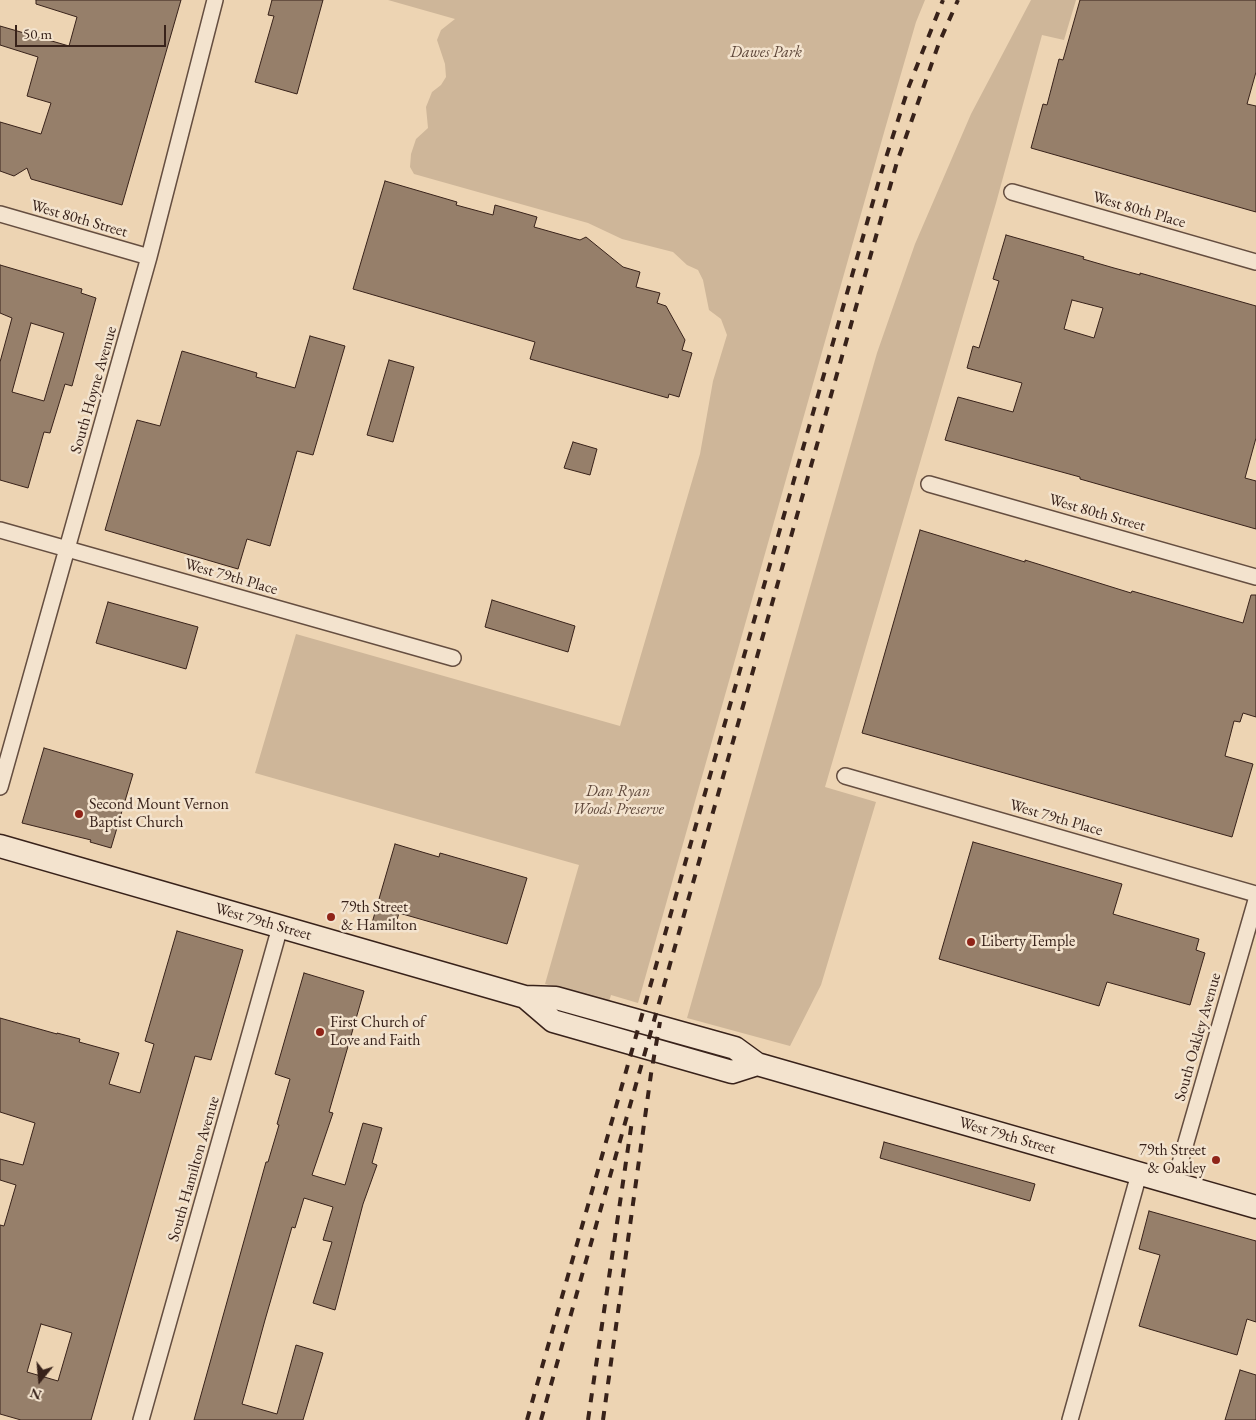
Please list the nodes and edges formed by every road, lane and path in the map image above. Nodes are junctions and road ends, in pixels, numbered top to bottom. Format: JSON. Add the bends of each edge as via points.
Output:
{"nodes":[{"id":1,"x":215,"y":0,"type":"edge"},
{"id":2,"x":1012,"y":192,"type":"dead end"},
{"id":3,"x":0,"y":214,"type":"edge"},
{"id":4,"x":149,"y":257,"type":"junction"},
{"id":5,"x":1256,"y":262,"type":"edge"},
{"id":6,"x":929,"y":484,"type":"dead end"},
{"id":7,"x":0,"y":530,"type":"edge"},
{"id":8,"x":67,"y":548,"type":"junction"},
{"id":9,"x":1256,"y":577,"type":"edge"},
{"id":10,"x":453,"y":658,"type":"dead end"},
{"id":11,"x":845,"y":776,"type":"dead end"},
{"id":12,"x":0,"y":788,"type":"edge"},
{"id":13,"x":0,"y":846,"type":"edge"},
{"id":14,"x":1256,"y":894,"type":"edge"},
{"id":15,"x":1256,"y":900,"type":"edge"},
{"id":16,"x":280,"y":927,"type":"junction"},
{"id":17,"x":1139,"y":1174,"type":"junction"},
{"id":18,"x":1174,"y":1184,"type":"junction"},
{"id":19,"x":1256,"y":1207,"type":"edge"},
{"id":20,"x":141,"y":1420,"type":"edge"},
{"id":21,"x":1070,"y":1420,"type":"edge"}],
"edges":[{"from":1,"to":4,"type":"street","name":"South Hoyne Avenue"},
{"from":2,"to":5,"type":"street","name":"West 80th Place"},
{"from":3,"to":4,"type":"street","name":"West 80th Street"},
{"from":4,"to":8,"type":"street","name":"South Hoyne Avenue"},
{"from":6,"to":9,"type":"street","name":"West 80th Street"},
{"from":7,"to":8,"type":"street","name":"West 79th Place"},
{"from":8,"to":10,"type":"street","name":"West 79th Place"},
{"from":8,"to":12,"type":"street","name":"South Hoyne Avenue"},
{"from":11,"to":14,"type":"street","name":"West 79th Place"},
{"from":13,"to":16,"type":"main road","name":"West 79th Street"},
{"from":15,"to":18,"type":"street","name":"South Oakley Avenue"},
{"from":16,"to":17,"type":"main road","name":"West 79th Street","via":[[525,998],[556,998],[735,1048],[757,1064]]},
{"from":16,"to":20,"type":"street","name":"South Hamilton Avenue"},
{"from":17,"to":18,"type":"main road","name":"West 79th Street"},
{"from":17,"to":21,"type":"street"},
{"from":18,"to":19,"type":"main road","name":"West 79th Street"}]}
